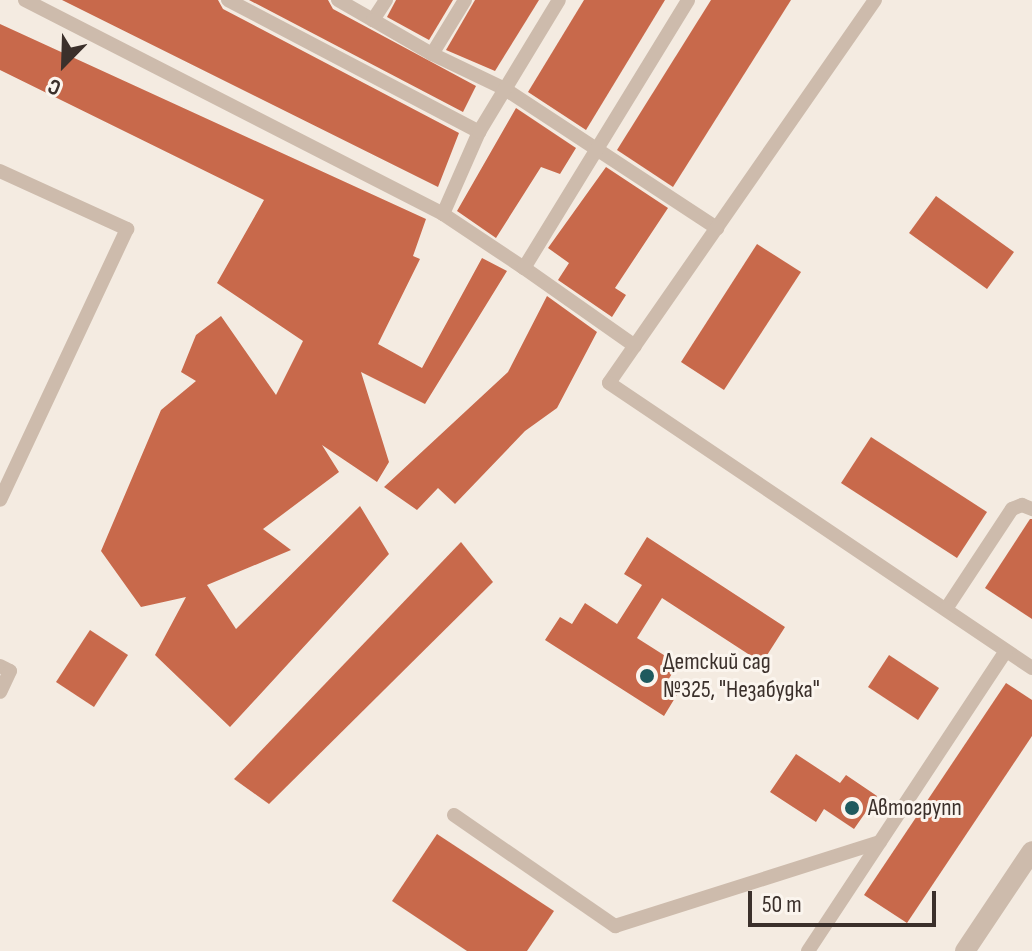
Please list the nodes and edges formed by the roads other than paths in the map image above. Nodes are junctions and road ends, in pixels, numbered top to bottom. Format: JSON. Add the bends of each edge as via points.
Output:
{"nodes":[{"id":1,"x":25,"y":0,"type":"edge"},
{"id":2,"x":228,"y":0,"type":"edge"},
{"id":3,"x":338,"y":0,"type":"edge"},
{"id":4,"x":386,"y":0,"type":"edge"},
{"id":5,"x":465,"y":0,"type":"edge"},
{"id":6,"x":559,"y":0,"type":"edge"},
{"id":7,"x":688,"y":0,"type":"edge"},
{"id":8,"x":875,"y":0,"type":"edge"},
{"id":9,"x":373,"y":20,"type":"junction"},
{"id":10,"x":432,"y":54,"type":"junction"},
{"id":11,"x":505,"y":89,"type":"junction"},
{"id":12,"x":479,"y":132,"type":"junction"},
{"id":13,"x":598,"y":147,"type":"junction"},
{"id":14,"x":0,"y":171,"type":"edge"},
{"id":15,"x":443,"y":214,"type":"junction"},
{"id":16,"x":717,"y":228,"type":"junction"},
{"id":17,"x":524,"y":268,"type":"junction"},
{"id":18,"x":635,"y":346,"type":"junction"},
{"id":19,"x":0,"y":500,"type":"edge"},
{"id":20,"x":1032,"y":509,"type":"edge"},
{"id":21,"x":946,"y":609,"type":"junction"},
{"id":22,"x":1006,"y":651,"type":"junction"},
{"id":23,"x":0,"y":666,"type":"edge"},
{"id":24,"x":1032,"y":668,"type":"edge"},
{"id":25,"x":0,"y":692,"type":"edge"},
{"id":26,"x":454,"y":815,"type":"dead end"},
{"id":27,"x":880,"y":842,"type":"junction"},
{"id":28,"x":1032,"y":851,"type":"edge"},
{"id":29,"x":808,"y":951,"type":"edge"},
{"id":30,"x":965,"y":951,"type":"edge"}],
"edges":[{"from":1,"to":15,"type":"lane"},
{"from":2,"to":12,"type":"lane"},
{"from":3,"to":9,"type":"lane"},
{"from":4,"to":9,"type":"lane"},
{"from":5,"to":10,"type":"lane"},
{"from":6,"to":11,"type":"lane"},
{"from":7,"to":13,"type":"lane"},
{"from":8,"to":16,"type":"lane"},
{"from":9,"to":10,"type":"lane"},
{"from":10,"to":11,"type":"lane"},
{"from":11,"to":12,"type":"lane"},
{"from":11,"to":13,"type":"lane"},
{"from":12,"to":15,"type":"lane"},
{"from":13,"to":16,"type":"lane"},
{"from":13,"to":17,"type":"lane"},
{"from":14,"to":19,"type":"lane","via":[[127,229]]},
{"from":15,"to":17,"type":"lane"},
{"from":16,"to":18,"type":"lane"},
{"from":17,"to":18,"type":"lane"},
{"from":18,"to":21,"type":"lane","via":[[609,383]]},
{"from":20,"to":21,"type":"lane","via":[[1012,509]]},
{"from":21,"to":22,"type":"lane"},
{"from":22,"to":24,"type":"lane"},
{"from":22,"to":27,"type":"lane"},
{"from":23,"to":25,"type":"lane","via":[[10,671]]},
{"from":26,"to":27,"type":"lane","via":[[615,926]]},
{"from":27,"to":29,"type":"lane"},
{"from":28,"to":30,"type":"street"}]}
